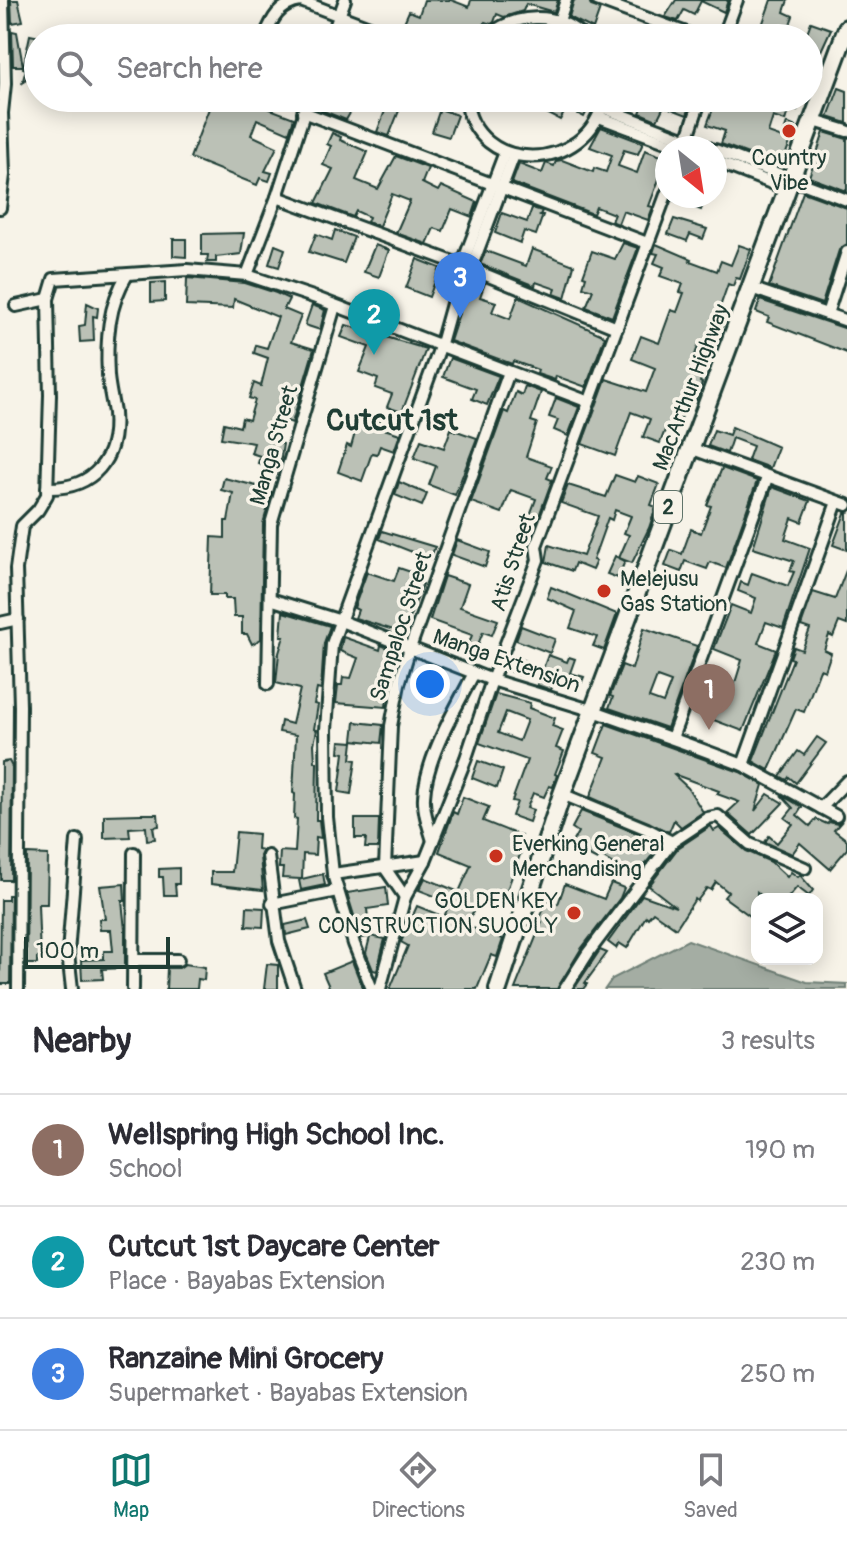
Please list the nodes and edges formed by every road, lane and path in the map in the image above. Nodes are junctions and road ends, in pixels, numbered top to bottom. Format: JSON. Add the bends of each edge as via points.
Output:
{"nodes":[{"id":1,"x":3,"y":0,"type":"edge"},
{"id":2,"x":345,"y":0,"type":"edge"},
{"id":3,"x":566,"y":0,"type":"edge"},
{"id":4,"x":597,"y":0,"type":"edge"},
{"id":5,"x":737,"y":0,"type":"edge"},
{"id":6,"x":339,"y":16,"type":"junction"},
{"id":7,"x":559,"y":21,"type":"junction"},
{"id":8,"x":270,"y":24,"type":"edge"},
{"id":9,"x":336,"y":24,"type":"edge"},
{"id":10,"x":360,"y":24,"type":"edge"},
{"id":11,"x":507,"y":24,"type":"edge"},
{"id":12,"x":563,"y":24,"type":"edge"},
{"id":13,"x":662,"y":24,"type":"edge"},
{"id":14,"x":728,"y":24,"type":"edge"},
{"id":15,"x":847,"y":28,"type":"edge"},
{"id":16,"x":823,"y":89,"type":"edge"},
{"id":17,"x":303,"y":112,"type":"joint"},
{"id":18,"x":471,"y":112,"type":"edge"},
{"id":19,"x":599,"y":112,"type":"edge"},
{"id":20,"x":613,"y":112,"type":"edge"},
{"id":21,"x":696,"y":112,"type":"edge"},
{"id":22,"x":814,"y":112,"type":"edge"},
{"id":23,"x":811,"y":120,"type":"junction"},
{"id":24,"x":847,"y":131,"type":"edge"},
{"id":25,"x":665,"y":136,"type":"edge"},
{"id":26,"x":687,"y":136,"type":"edge"},
{"id":27,"x":510,"y":153,"type":"junction"},
{"id":28,"x":727,"y":156,"type":"edge"},
{"id":29,"x":727,"y":165,"type":"edge"},
{"id":30,"x":789,"y":183,"type":"junction"},
{"id":31,"x":496,"y":188,"type":"junction"},
{"id":32,"x":277,"y":197,"type":"junction"},
{"id":33,"x":847,"y":200,"type":"edge"},
{"id":34,"x":0,"y":208,"type":"edge"},
{"id":35,"x":661,"y":208,"type":"edge"},
{"id":36,"x":647,"y":243,"type":"junction"},
{"id":37,"x":847,"y":252,"type":"edge"},
{"id":38,"x":464,"y":266,"type":"junction"},
{"id":39,"x":844,"y":271,"type":"edge"},
{"id":40,"x":127,"y":275,"type":"junction"},
{"id":41,"x":247,"y":275,"type":"junction"},
{"id":42,"x":111,"y":276,"type":"junction"},
{"id":43,"x":751,"y":288,"type":"junction"},
{"id":44,"x":115,"y":294,"type":"junction"},
{"id":45,"x":48,"y":299,"type":"junction"},
{"id":46,"x":16,"y":306,"type":"dead end"},
{"id":47,"x":335,"y":306,"type":"junction"},
{"id":48,"x":827,"y":314,"type":"junction"},
{"id":49,"x":847,"y":321,"type":"edge"},
{"id":50,"x":617,"y":328,"type":"junction"},
{"id":51,"x":440,"y":347,"type":"junction"},
{"id":52,"x":509,"y":372,"type":"junction"},
{"id":53,"x":589,"y":402,"type":"junction"},
{"id":54,"x":690,"y":448,"type":"junction"},
{"id":55,"x":767,"y":478,"type":"junction"},
{"id":56,"x":47,"y":488,"type":"junction"},
{"id":57,"x":842,"y":504,"type":"edge"},
{"id":58,"x":270,"y":599,"type":"junction"},
{"id":59,"x":18,"y":619,"type":"junction"},
{"id":60,"x":341,"y":621,"type":"junction"},
{"id":61,"x":0,"y":623,"type":"edge"},
{"id":62,"x":410,"y":648,"type":"junction"},
{"id":63,"x":474,"y":673,"type":"junction"},
{"id":64,"x":492,"y":680,"type":"junction"},
{"id":65,"x":268,"y":684,"type":"dead end"},
{"id":66,"x":594,"y":711,"type":"junction"},
{"id":67,"x":672,"y":738,"type":"junction"},
{"id":68,"x":743,"y":765,"type":"junction"},
{"id":69,"x":847,"y":781,"type":"edge"},
{"id":70,"x":562,"y":794,"type":"junction"},
{"id":71,"x":821,"y":808,"type":"junction"},
{"id":72,"x":836,"y":816,"type":"dead end"},
{"id":73,"x":77,"y":840,"type":"dead end"},
{"id":74,"x":433,"y":841,"type":"junction"},
{"id":75,"x":672,"y":842,"type":"junction"},
{"id":76,"x":134,"y":853,"type":"dead end"},
{"id":77,"x":268,"y":856,"type":"dead end"},
{"id":78,"x":425,"y":861,"type":"junction"},
{"id":79,"x":385,"y":868,"type":"junction"},
{"id":80,"x":805,"y":868,"type":"dead end"},
{"id":81,"x":333,"y":874,"type":"junction"},
{"id":82,"x":337,"y":891,"type":"junction"},
{"id":83,"x":405,"y":897,"type":"junction"},
{"id":84,"x":272,"y":904,"type":"junction"},
{"id":85,"x":134,"y":960,"type":"junction"},
{"id":86,"x":178,"y":960,"type":"dead end"},
{"id":87,"x":18,"y":989,"type":"edge"},
{"id":88,"x":72,"y":989,"type":"edge"},
{"id":89,"x":133,"y":989,"type":"edge"},
{"id":90,"x":295,"y":989,"type":"edge"},
{"id":91,"x":372,"y":989,"type":"edge"},
{"id":92,"x":380,"y":989,"type":"edge"},
{"id":93,"x":498,"y":989,"type":"edge"},
{"id":94,"x":565,"y":989,"type":"edge"}],
"edges":[{"from":1,"to":34,"type":"street"},
{"from":2,"to":6,"type":"street"},
{"from":3,"to":7,"type":"street"},
{"from":4,"to":13,"type":"street"},
{"from":5,"to":14,"type":"street"},
{"from":6,"to":8,"type":"street","via":[[292,2]]},
{"from":6,"to":9,"type":"street"},
{"from":6,"to":10,"type":"street"},
{"from":7,"to":11,"type":"street","via":[[537,17]]},
{"from":7,"to":12,"type":"street"},
{"from":15,"to":16,"type":"highway","name":"MacArthur Highway","number":"2"},
{"from":17,"to":31,"type":"street"},
{"from":17,"to":32,"type":"street"},
{"from":18,"to":27,"type":"street","via":[[488,140]]},
{"from":19,"to":27,"type":"street","via":[[575,145],[556,154],[535,158]]},
{"from":20,"to":25,"type":"street"},
{"from":21,"to":26,"type":"street"},
{"from":22,"to":23,"type":"highway","name":"MacArthur Highway","number":"2"},
{"from":23,"to":24,"type":"street"},
{"from":23,"to":30,"type":"highway","name":"MacArthur Highway","number":"2"},
{"from":27,"to":31,"type":"street"},
{"from":28,"to":30,"type":"street"},
{"from":29,"to":30,"type":"street"},
{"from":30,"to":33,"type":"street"},
{"from":30,"to":43,"type":"highway","name":"MacArthur Highway","number":"2"},
{"from":31,"to":36,"type":"street"},
{"from":31,"to":38,"type":"street","via":[[475,258]]},
{"from":32,"to":38,"type":"street"},
{"from":32,"to":41,"type":"street"},
{"from":35,"to":36,"type":"street","name":"Atis Street"},
{"from":36,"to":50,"type":"street","name":"Atis Street"},
{"from":37,"to":39,"type":"street"},
{"from":38,"to":50,"type":"street"},
{"from":38,"to":51,"type":"street"},
{"from":39,"to":48,"type":"street"},
{"from":40,"to":41,"type":"street","via":[[187,270]]},
{"from":40,"to":42,"type":"street"},
{"from":40,"to":44,"type":"street"},
{"from":41,"to":47,"type":"street"},
{"from":42,"to":44,"type":"street"},
{"from":42,"to":45,"type":"street","via":[[54,279]]},
{"from":43,"to":48,"type":"street"},
{"from":43,"to":54,"type":"highway","name":"MacArthur Highway","number":"2"},
{"from":44,"to":56,"type":"street","via":[[108,345],[114,414],[106,462],[80,483]]},
{"from":45,"to":46,"type":"street"},
{"from":45,"to":56,"type":"street"},
{"from":47,"to":51,"type":"street"},
{"from":47,"to":58,"type":"street","name":"Manga Street","via":[[271,524]]},
{"from":48,"to":49,"type":"street"},
{"from":50,"to":53,"type":"street","name":"Atis Street"},
{"from":51,"to":52,"type":"street"},
{"from":51,"to":60,"type":"street"},
{"from":52,"to":53,"type":"street"},
{"from":52,"to":62,"type":"street","name":"Sampaloc Street"},
{"from":53,"to":64,"type":"street","name":"Atis Street"},
{"from":54,"to":55,"type":"street"},
{"from":54,"to":66,"type":"highway","name":"MacArthur Highway","number":"2"},
{"from":55,"to":57,"type":"street"},
{"from":55,"to":67,"type":"street"},
{"from":56,"to":59,"type":"street","via":[[45,502],[20,531]]},
{"from":57,"to":68,"type":"street"},
{"from":58,"to":60,"type":"street","name":"Manga Extension"},
{"from":58,"to":65,"type":"street","name":"Manga Street"},
{"from":59,"to":61,"type":"street"},
{"from":59,"to":87,"type":"street"},
{"from":60,"to":62,"type":"street","name":"Manga Extension"},
{"from":60,"to":81,"type":"street","via":[[332,644],[326,730]]},
{"from":62,"to":63,"type":"street","name":"Manga Extension"},
{"from":62,"to":79,"type":"street","name":"Sampaloc Street","via":[[391,726]]},
{"from":63,"to":64,"type":"street","name":"Manga Extension"},
{"from":63,"to":74,"type":"street","via":[[434,758],[424,797]]},
{"from":64,"to":66,"type":"street","name":"Manga Extension"},
{"from":64,"to":74,"type":"street","name":"Atis Street"},
{"from":66,"to":67,"type":"street","name":"Manga Extension"},
{"from":66,"to":70,"type":"highway","name":"MacArthur Highway","number":"2"},
{"from":67,"to":68,"type":"street","name":"Manga Extension"},
{"from":68,"to":71,"type":"street","name":"Manga Extension"},
{"from":69,"to":71,"type":"street"},
{"from":70,"to":75,"type":"street"},
{"from":70,"to":93,"type":"highway","name":"MacArthur Highway","number":"2"},
{"from":71,"to":72,"type":"street","name":"Manga Extension"},
{"from":73,"to":88,"type":"street","via":[[68,953]]},
{"from":74,"to":78,"type":"street","name":"Atis Street"},
{"from":75,"to":80,"type":"street","via":[[718,816],[750,844]]},
{"from":75,"to":94,"type":"street"},
{"from":76,"to":85,"type":"street"},
{"from":77,"to":84,"type":"street"},
{"from":78,"to":79,"type":"street"},
{"from":78,"to":83,"type":"street","name":"Atis Street"},
{"from":79,"to":81,"type":"street"},
{"from":79,"to":83,"type":"street"},
{"from":81,"to":82,"type":"street"},
{"from":82,"to":84,"type":"street"},
{"from":82,"to":91,"type":"street"},
{"from":83,"to":92,"type":"street","name":"Atis Street"},
{"from":84,"to":90,"type":"street"},
{"from":85,"to":86,"type":"street"},
{"from":85,"to":89,"type":"street"}]}
